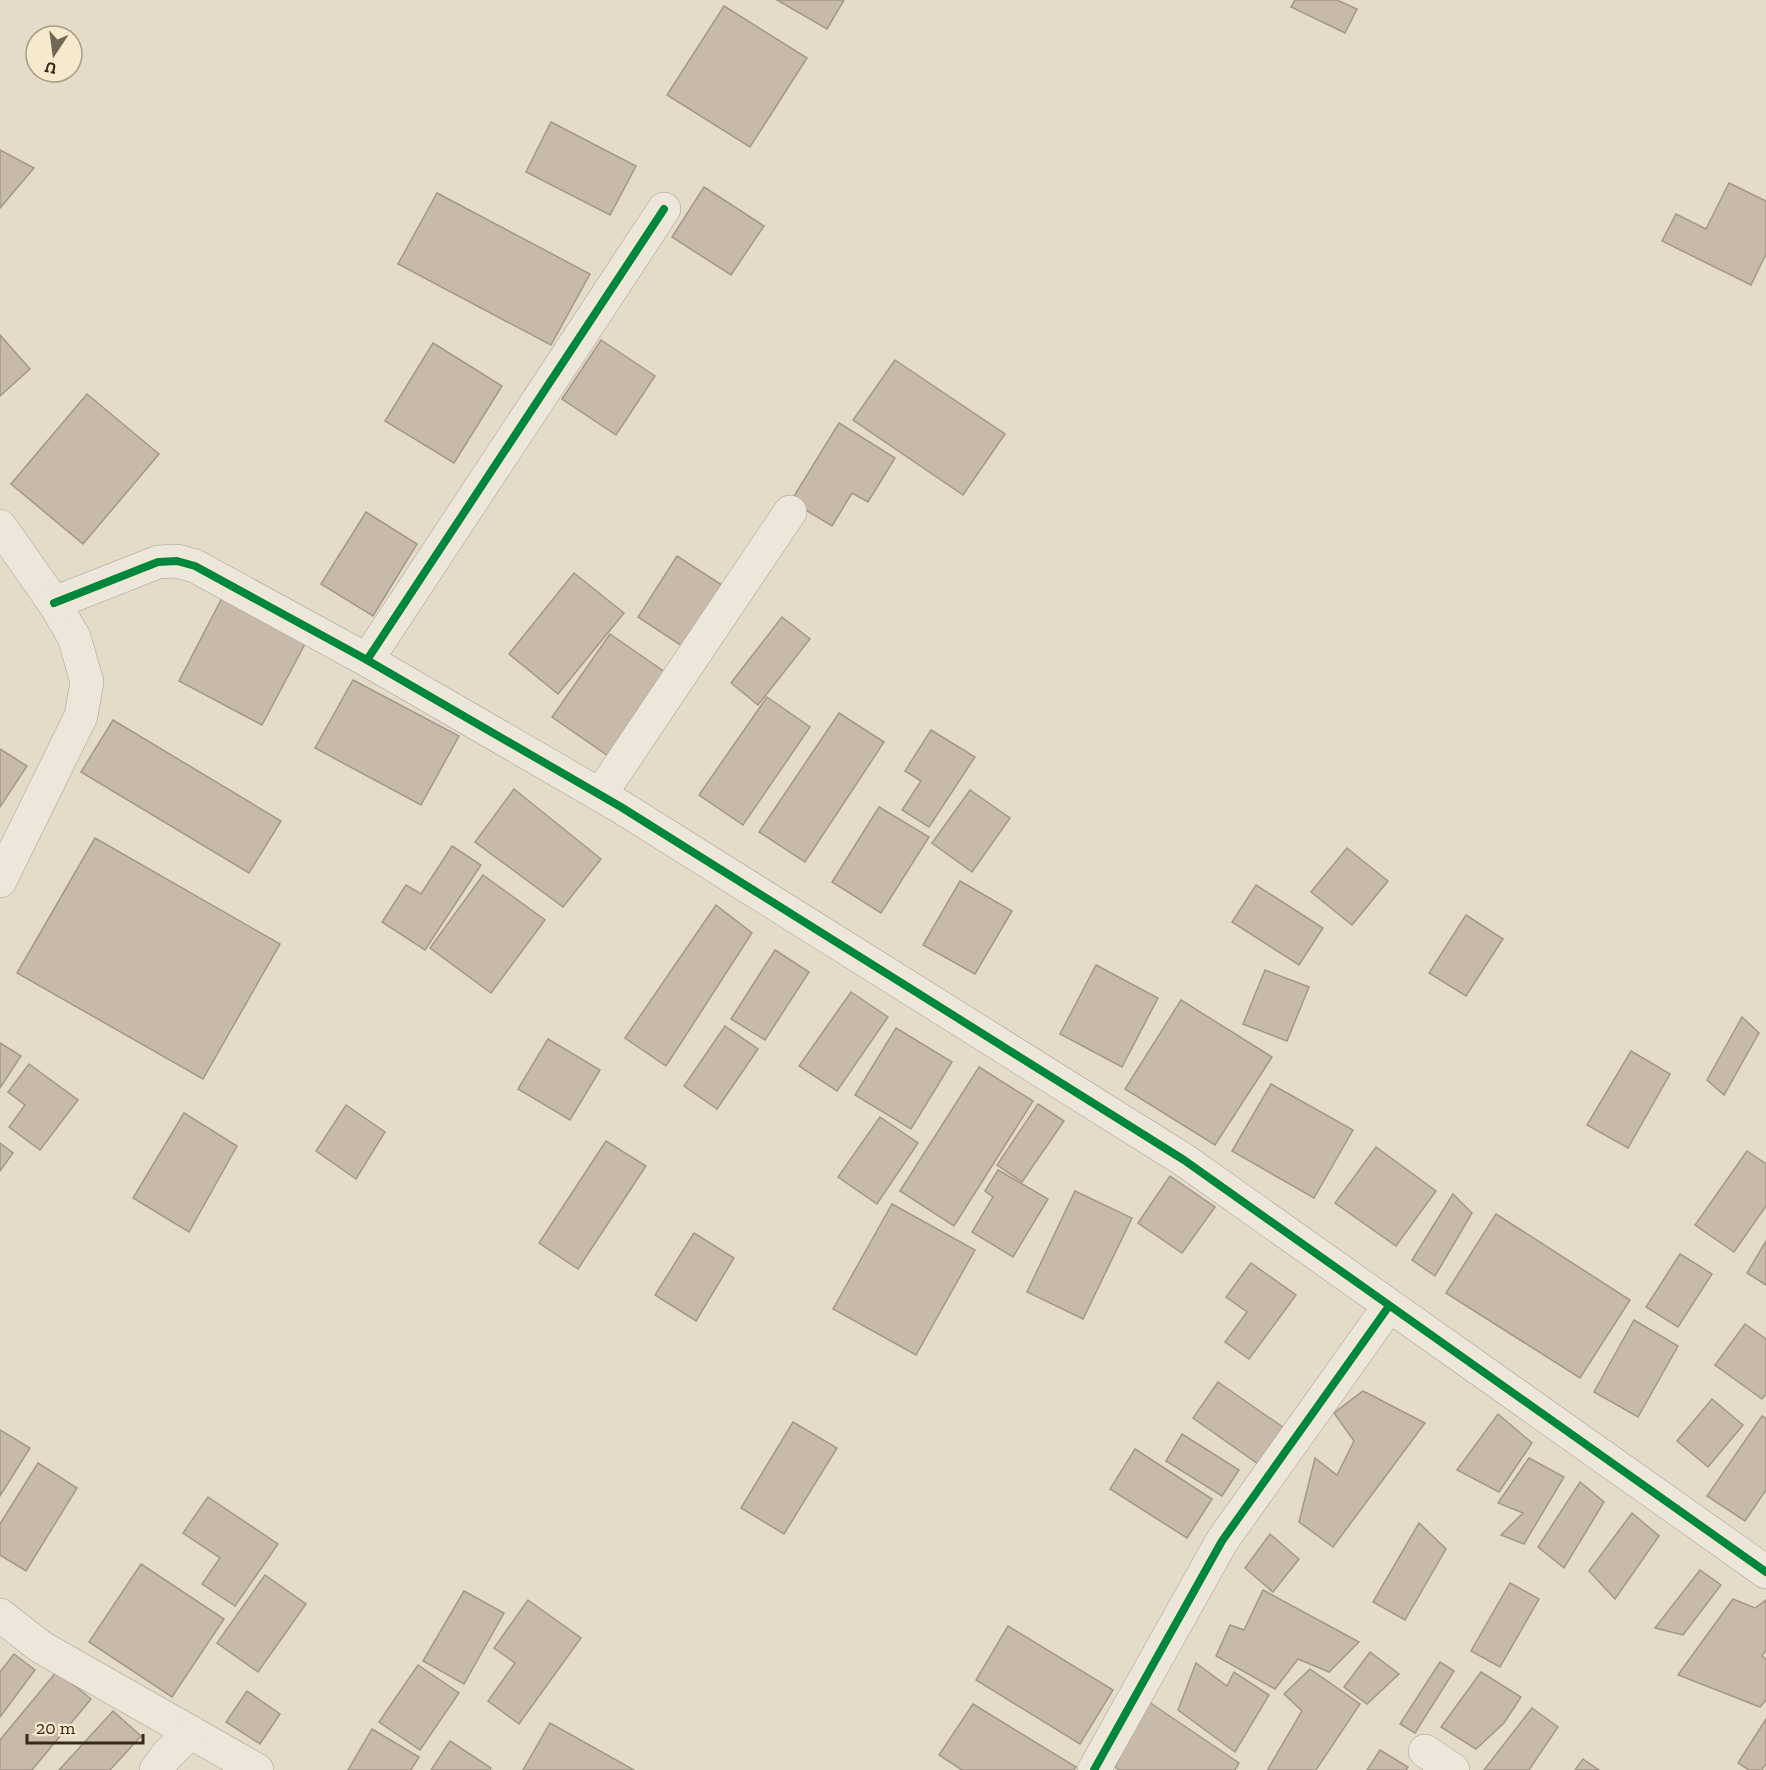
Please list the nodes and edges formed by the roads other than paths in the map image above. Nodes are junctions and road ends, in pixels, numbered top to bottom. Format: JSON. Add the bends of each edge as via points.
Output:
{"nodes":[{"id":1,"x":664,"y":209,"type":"dead end"},
{"id":2,"x":790,"y":512,"type":"dead end"},
{"id":3,"x":0,"y":526,"type":"edge"},
{"id":4,"x":54,"y":603,"type":"junction"},
{"id":5,"x":367,"y":660,"type":"junction"},
{"id":6,"x":600,"y":795,"type":"junction"},
{"id":7,"x":0,"y":881,"type":"edge"},
{"id":8,"x":1389,"y":1306,"type":"junction"},
{"id":9,"x":1766,"y":1572,"type":"edge"},
{"id":10,"x":0,"y":1615,"type":"edge"},
{"id":11,"x":191,"y":1732,"type":"junction"},
{"id":12,"x":1425,"y":1751,"type":"dead end"},
{"id":13,"x":156,"y":1770,"type":"edge"},
{"id":14,"x":257,"y":1770,"type":"edge"},
{"id":15,"x":1094,"y":1770,"type":"edge"},
{"id":16,"x":1452,"y":1770,"type":"edge"}],
"edges":[{"from":1,"to":5,"type":"street"},
{"from":2,"to":6,"type":"street"},
{"from":3,"to":4,"type":"street"},
{"from":4,"to":5,"type":"street","via":[[158,562],[177,561],[195,566]]},
{"from":4,"to":7,"type":"street","via":[[74,637],[87,682],[81,716]]},
{"from":5,"to":6,"type":"street"},
{"from":6,"to":8,"type":"street","via":[[1184,1160]]},
{"from":8,"to":9,"type":"street"},
{"from":8,"to":15,"type":"street","via":[[1222,1541]]},
{"from":10,"to":11,"type":"street","via":[[41,1647]]},
{"from":11,"to":13,"type":"street"},
{"from":11,"to":14,"type":"street"},
{"from":12,"to":16,"type":"street"}]}
